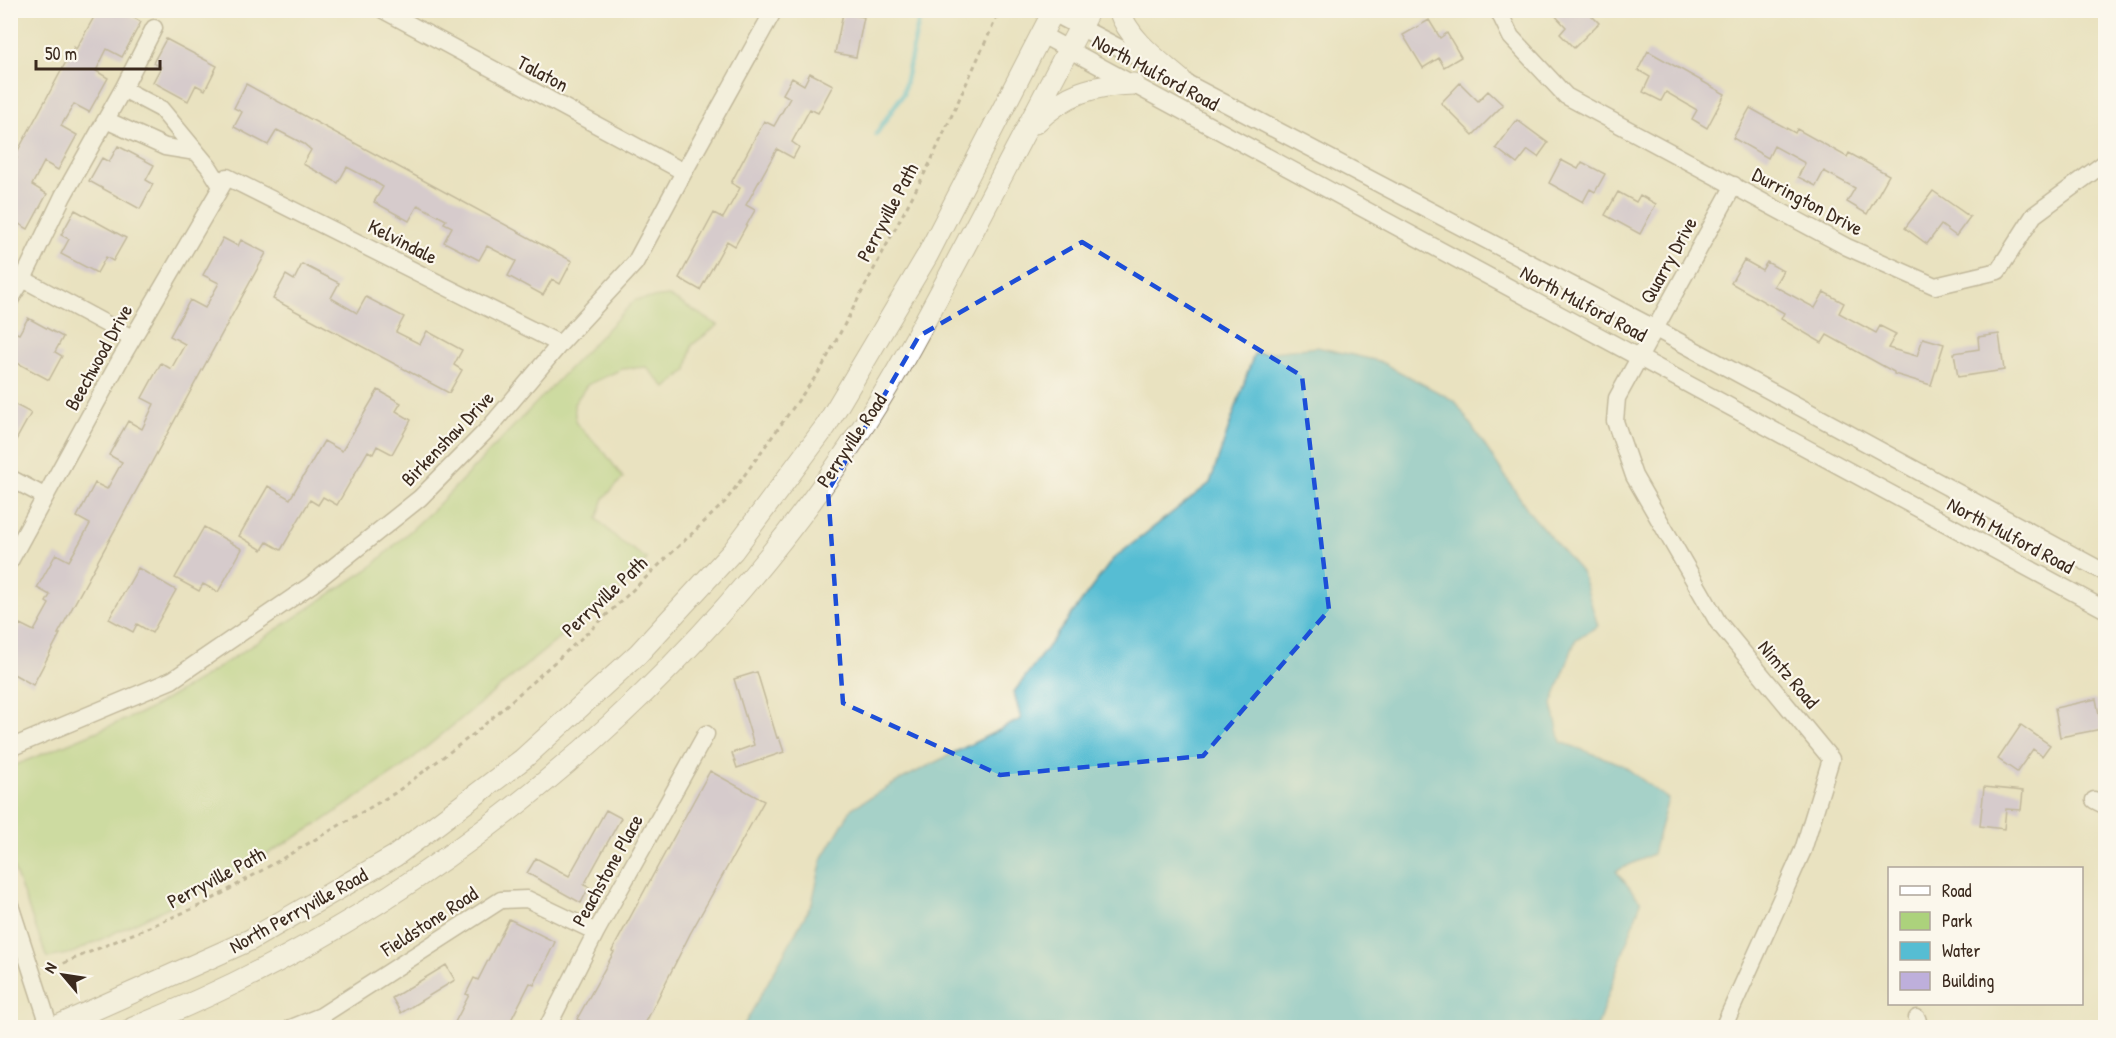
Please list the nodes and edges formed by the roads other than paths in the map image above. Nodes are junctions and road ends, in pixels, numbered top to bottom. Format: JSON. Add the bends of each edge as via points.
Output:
{"nodes":[{"id":1,"x":383,"y":10,"type":"edge"},
{"id":2,"x":774,"y":10,"type":"edge"},
{"id":3,"x":1119,"y":10,"type":"edge"},
{"id":4,"x":1498,"y":10,"type":"edge"},
{"id":5,"x":1054,"y":12,"type":"edge"},
{"id":6,"x":1084,"y":19,"type":"edge"},
{"id":7,"x":154,"y":28,"type":"dead end"},
{"id":8,"x":1042,"y":35,"type":"junction"},
{"id":9,"x":1068,"y":49,"type":"junction"},
{"id":10,"x":1181,"y":80,"type":"junction"},
{"id":11,"x":1134,"y":84,"type":"junction"},
{"id":12,"x":123,"y":89,"type":"junction"},
{"id":13,"x":106,"y":120,"type":"junction"},
{"id":14,"x":1024,"y":134,"type":"junction"},
{"id":15,"x":196,"y":152,"type":"junction"},
{"id":16,"x":2106,"y":162,"type":"edge"},
{"id":17,"x":684,"y":172,"type":"junction"},
{"id":18,"x":224,"y":182,"type":"junction"},
{"id":19,"x":1734,"y":185,"type":"junction"},
{"id":20,"x":23,"y":279,"type":"junction"},
{"id":21,"x":10,"y":300,"type":"edge"},
{"id":22,"x":1654,"y":328,"type":"junction"},
{"id":23,"x":132,"y":338,"type":"junction"},
{"id":24,"x":560,"y":344,"type":"junction"},
{"id":25,"x":1639,"y":357,"type":"junction"},
{"id":26,"x":10,"y":478,"type":"edge"},
{"id":27,"x":44,"y":496,"type":"junction"},
{"id":28,"x":10,"y":561,"type":"edge"},
{"id":29,"x":2106,"y":573,"type":"edge"},
{"id":30,"x":2106,"y":610,"type":"edge"},
{"id":31,"x":706,"y":734,"type":"dead end"},
{"id":32,"x":10,"y":748,"type":"edge"},
{"id":33,"x":523,"y":759,"type":"joint"},
{"id":34,"x":536,"y":790,"type":"joint"},
{"id":35,"x":10,"y":905,"type":"edge"},
{"id":36,"x":596,"y":932,"type":"junction"},
{"id":37,"x":323,"y":1022,"type":"edge"},
{"id":38,"x":51,"y":1028,"type":"edge"},
{"id":39,"x":133,"y":1028,"type":"edge"},
{"id":40,"x":291,"y":1028,"type":"edge"},
{"id":41,"x":547,"y":1028,"type":"edge"},
{"id":42,"x":1723,"y":1028,"type":"edge"}],
"edges":[{"from":1,"to":17,"type":"street","name":"Talaton"},
{"from":2,"to":17,"type":"street","name":"Birkenshaw Drive"},
{"from":3,"to":10,"type":"main road","via":[[1123,23],[1146,50]]},
{"from":4,"to":19,"type":"street","name":"Durrington Drive","via":[[1511,37],[1566,96]]},
{"from":5,"to":6,"type":"street","name":"North Mulford Road"},
{"from":5,"to":8,"type":"main road","name":"Perryville Road"},
{"from":6,"to":9,"type":"main road","name":"Perryville Road"},
{"from":6,"to":10,"type":"street","name":"North Mulford Road"},
{"from":7,"to":12,"type":"street"},
{"from":8,"to":9,"type":"street","name":"North Mulford Road"},
{"from":8,"to":33,"type":"main road","name":"Perryville Road","via":[[927,256],[826,426],[733,551],[638,654]]},
{"from":9,"to":11,"type":"street","name":"North Mulford Road"},
{"from":9,"to":14,"type":"main road","name":"Perryville Road"},
{"from":10,"to":22,"type":"street","name":"North Mulford Road"},
{"from":11,"to":14,"type":"main road","via":[[1109,84],[1081,92],[1053,106]]},
{"from":11,"to":25,"type":"street","name":"North Mulford Road"},
{"from":12,"to":13,"type":"street"},
{"from":12,"to":15,"type":"street","via":[[161,109]]},
{"from":13,"to":15,"type":"street","via":[[165,147]]},
{"from":13,"to":20,"type":"street"},
{"from":14,"to":34,"type":"main road","name":"Perryville Road","via":[[889,383],[800,515],[728,604],[669,667]]},
{"from":15,"to":18,"type":"street"},
{"from":16,"to":19,"type":"street","name":"Durrington Drive","via":[[2034,215],[1998,271],[1935,286],[1847,247]]},
{"from":17,"to":24,"type":"street","name":"Birkenshaw Drive","via":[[635,263]]},
{"from":18,"to":23,"type":"street","name":"Beechwood Drive"},
{"from":18,"to":24,"type":"street","name":"Kelvindale"},
{"from":19,"to":22,"type":"street","name":"Quarry Drive"},
{"from":20,"to":21,"type":"street"},
{"from":20,"to":23,"type":"street"},
{"from":22,"to":25,"type":"street","name":"Quarry Drive"},
{"from":22,"to":29,"type":"street","name":"North Mulford Road"},
{"from":23,"to":27,"type":"street","name":"Beechwood Drive"},
{"from":24,"to":32,"type":"street","name":"Birkenshaw Drive","via":[[489,428],[420,498],[311,585],[172,680]]},
{"from":25,"to":30,"type":"street","name":"North Mulford Road"},
{"from":25,"to":42,"type":"street","name":"Nimtz Road","via":[[1617,398],[1615,421],[1634,476],[1718,622],[1831,759],[1803,850]]},
{"from":26,"to":27,"type":"street"},
{"from":27,"to":28,"type":"street","name":"Beechwood Drive"},
{"from":31,"to":36,"type":"street","name":"Peachstone Place"},
{"from":33,"to":38,"type":"main road","name":"North Perryville Road","via":[[395,856],[250,940]]},
{"from":34,"to":39,"type":"main road","name":"North Perryville Road","via":[[457,850],[361,913],[250,975]]},
{"from":35,"to":38,"type":"street"},
{"from":36,"to":37,"type":"street","name":"Fieldstone Road","via":[[527,899],[501,900]]},
{"from":36,"to":41,"type":"street","name":"Peachstone Place"},
{"from":37,"to":40,"type":"street","name":"Fieldstone Road"}]}
